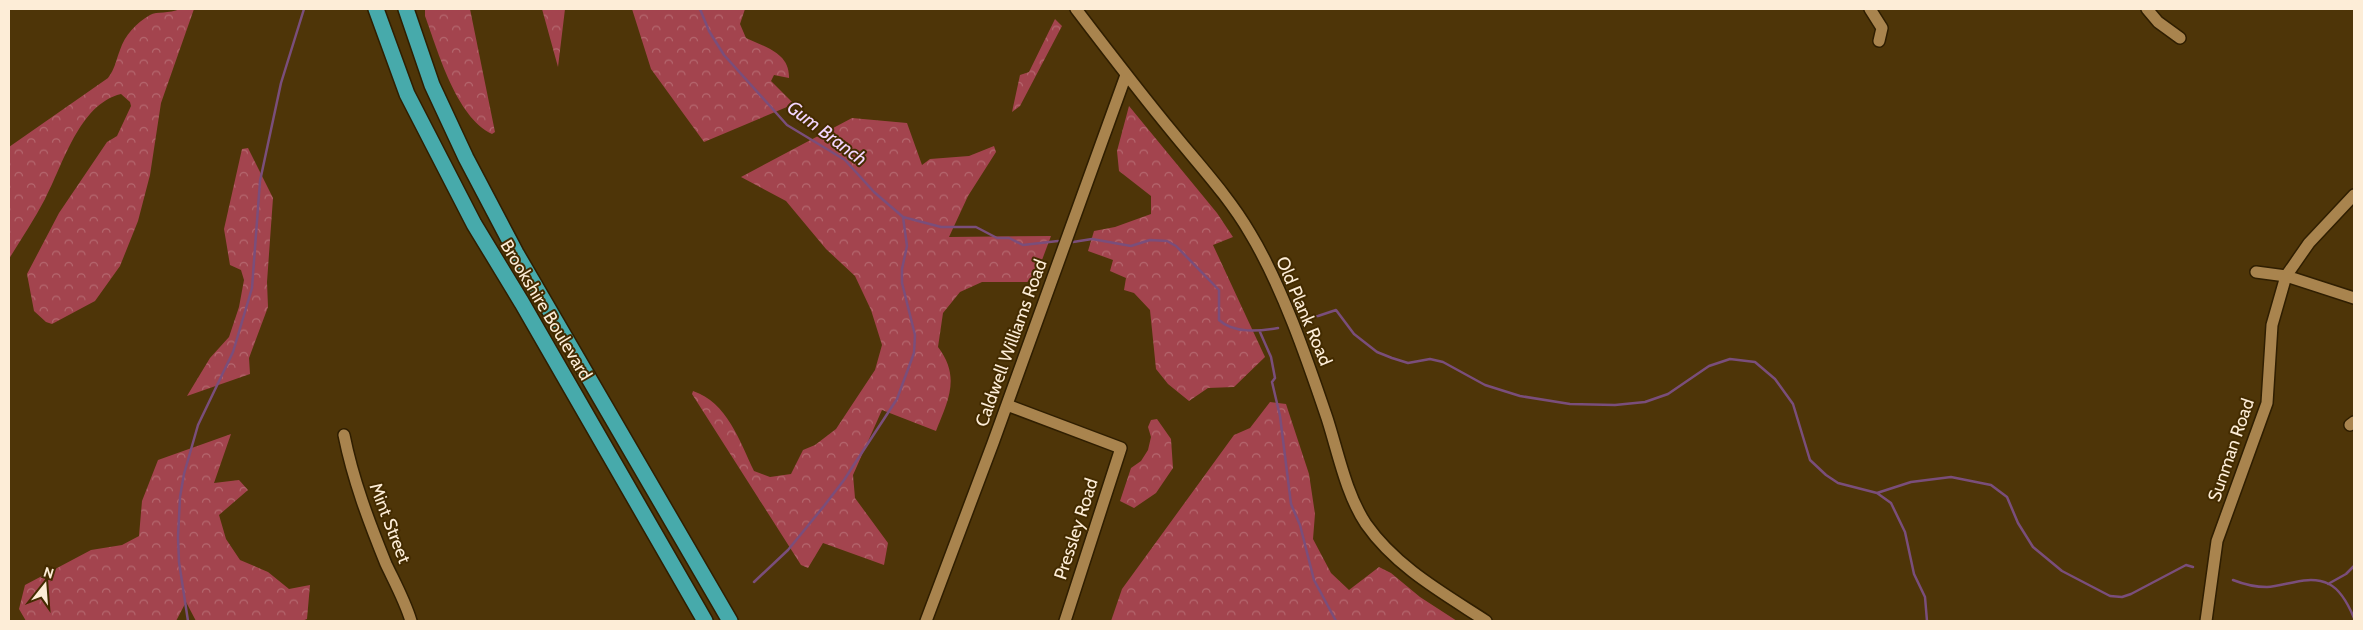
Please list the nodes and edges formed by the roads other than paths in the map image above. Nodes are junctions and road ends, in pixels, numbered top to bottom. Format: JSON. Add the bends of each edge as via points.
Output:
{"nodes":[{"id":1,"x":376,"y":9,"type":"edge"},
{"id":2,"x":406,"y":9,"type":"edge"},
{"id":3,"x":1076,"y":9,"type":"edge"},
{"id":4,"x":1870,"y":9,"type":"edge"},
{"id":5,"x":2147,"y":9,"type":"edge"},
{"id":6,"x":2180,"y":38,"type":"dead end"},
{"id":7,"x":1879,"y":41,"type":"dead end"},
{"id":8,"x":1126,"y":75,"type":"junction"},
{"id":9,"x":2354,"y":195,"type":"edge"},
{"id":10,"x":2256,"y":272,"type":"dead end"},
{"id":11,"x":2286,"y":276,"type":"junction"},
{"id":12,"x":2354,"y":298,"type":"edge"},
{"id":13,"x":1007,"y":405,"type":"junction"},
{"id":14,"x":344,"y":435,"type":"dead end"},
{"id":15,"x":411,"y":621,"type":"edge"},
{"id":16,"x":705,"y":621,"type":"edge"},
{"id":17,"x":730,"y":621,"type":"edge"},
{"id":18,"x":926,"y":621,"type":"edge"},
{"id":19,"x":1065,"y":621,"type":"edge"},
{"id":20,"x":1486,"y":621,"type":"edge"},
{"id":21,"x":2206,"y":621,"type":"edge"}],
"edges":[{"from":1,"to":16,"type":"highway","name":"Brookshire Boulevard","via":[[407,94],[474,224]]},
{"from":2,"to":17,"type":"highway","name":"Brookshire Boulevard","via":[[432,85],[466,158],[516,252]]},
{"from":3,"to":8,"type":"street","name":"Old Plank Road"},
{"from":4,"to":7,"type":"street","via":[[1882,28]]},
{"from":5,"to":6,"type":"street","via":[[2158,22]]},
{"from":8,"to":13,"type":"street","name":"Caldwell Williams Road"},
{"from":8,"to":20,"type":"street","name":"Old Plank Road","via":[[1251,233],[1305,355],[1347,481],[1364,520],[1406,566]]},
{"from":9,"to":11,"type":"street","name":"Sunman Road","via":[[2309,243]]},
{"from":10,"to":11,"type":"street"},
{"from":11,"to":12,"type":"street"},
{"from":11,"to":21,"type":"street","name":"Sunman Road","via":[[2272,325],[2267,403],[2217,541]]},
{"from":13,"to":18,"type":"street","name":"Caldwell Williams Road"},
{"from":13,"to":19,"type":"street","name":"Pressley Road","via":[[1121,448]]},
{"from":14,"to":15,"type":"street","name":"Mint Street","via":[[364,507]]}]}
